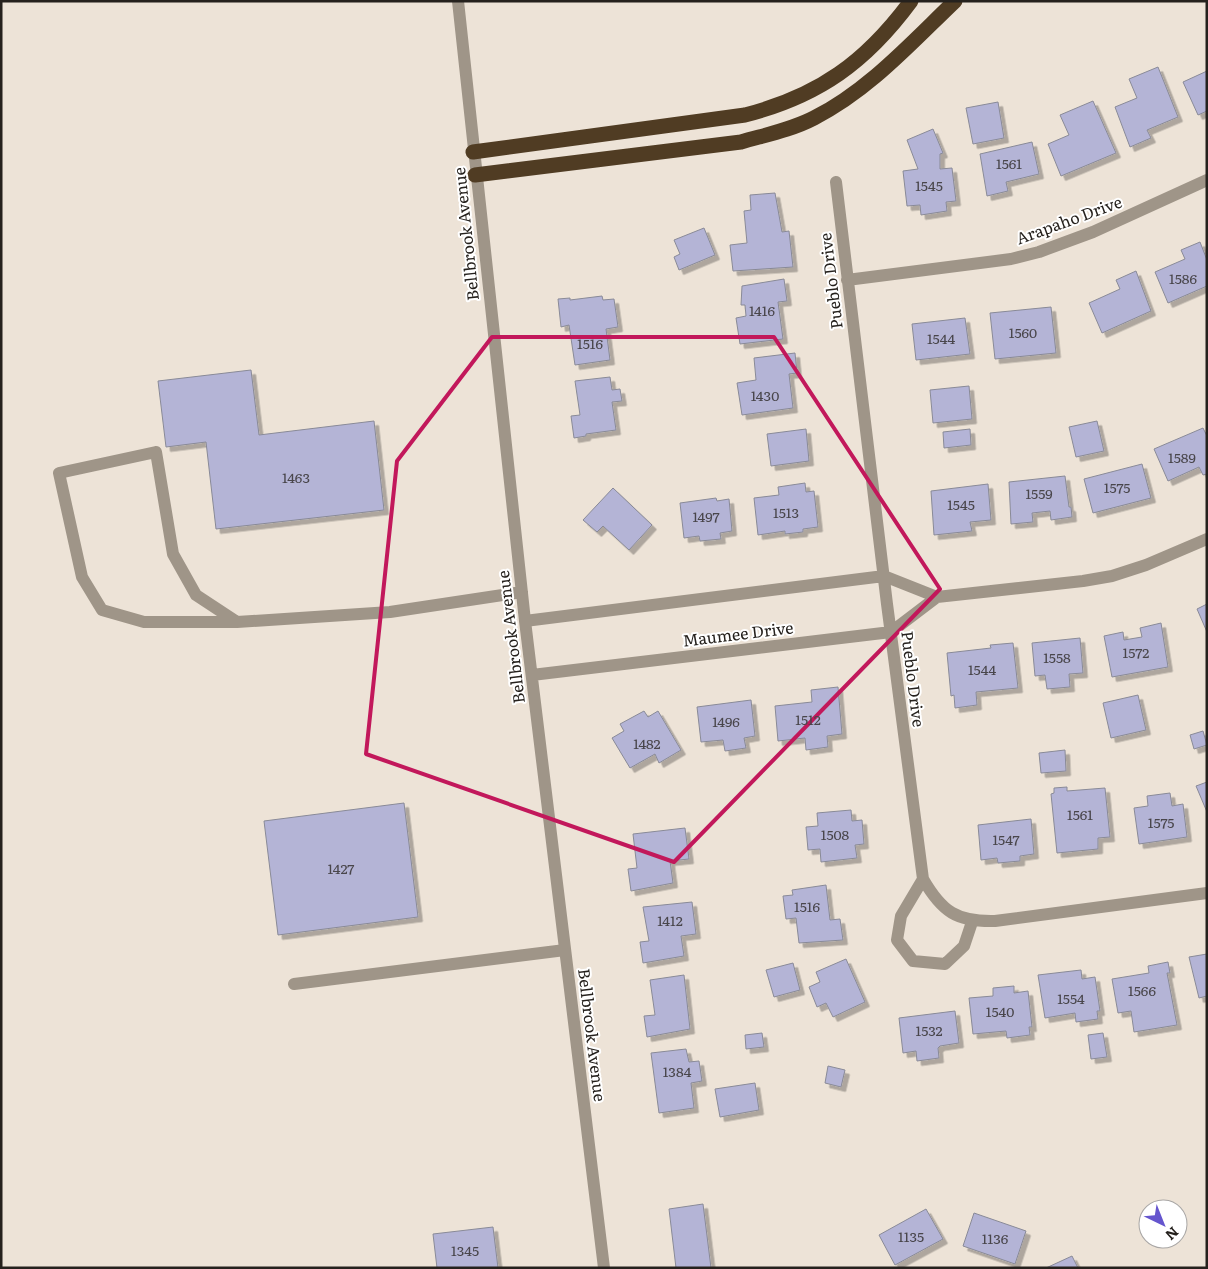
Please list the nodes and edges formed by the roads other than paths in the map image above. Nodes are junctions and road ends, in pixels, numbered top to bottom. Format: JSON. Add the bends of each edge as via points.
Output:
{"nodes":[{"id":1,"x":458,"y":1,"type":"edge"},
{"id":2,"x":911,"y":1,"type":"edge"},
{"id":3,"x":956,"y":1,"type":"edge"},
{"id":4,"x":473,"y":152,"type":"junction"},
{"id":5,"x":475,"y":175,"type":"junction"},
{"id":6,"x":1207,"y":180,"type":"edge"},
{"id":7,"x":836,"y":182,"type":"dead end"},
{"id":8,"x":848,"y":280,"type":"junction"},
{"id":9,"x":1207,"y":539,"type":"edge"},
{"id":10,"x":884,"y":576,"type":"junction"},
{"id":11,"x":522,"y":592,"type":"junction"},
{"id":12,"x":937,"y":597,"type":"junction"},
{"id":13,"x":526,"y":621,"type":"junction"},
{"id":14,"x":236,"y":622,"type":"junction"},
{"id":15,"x":890,"y":632,"type":"junction"},
{"id":16,"x":532,"y":676,"type":"junction"},
{"id":17,"x":923,"y":879,"type":"junction"},
{"id":18,"x":1207,"y":893,"type":"edge"},
{"id":19,"x":972,"y":922,"type":"junction"},
{"id":20,"x":565,"y":950,"type":"junction"},
{"id":21,"x":294,"y":984,"type":"dead end"},
{"id":22,"x":604,"y":1268,"type":"edge"}],
"edges":[{"from":1,"to":4,"type":"street","name":"Bellbrook Avenue"},
{"from":2,"to":4,"type":"highway","via":[[892,27],[842,74],[772,108],[745,115]]},
{"from":3,"to":5,"type":"highway","via":[[865,85],[842,102],[777,132],[740,142]]},
{"from":4,"to":5,"type":"street","name":"Bellbrook Avenue"},
{"from":5,"to":11,"type":"street","name":"Bellbrook Avenue"},
{"from":6,"to":8,"type":"street","name":"Arapaho Drive","via":[[1093,232],[1039,252],[1012,259]]},
{"from":7,"to":8,"type":"street","name":"Pueblo Drive"},
{"from":8,"to":10,"type":"street","name":"Pueblo Drive"},
{"from":9,"to":12,"type":"street","name":"Maumee Drive","via":[[1112,576]]},
{"from":10,"to":12,"type":"street","name":"Maumee Drive"},
{"from":10,"to":13,"type":"street","name":"Maumee Drive"},
{"from":10,"to":15,"type":"street","name":"Pueblo Drive"},
{"from":11,"to":13,"type":"street","name":"Bellbrook Avenue"},
{"from":11,"to":14,"type":"street","via":[[390,612]]},
{"from":12,"to":15,"type":"street","name":"Maumee Drive"},
{"from":13,"to":16,"type":"street","name":"Bellbrook Avenue"},
{"from":14,"to":14,"type":"street","via":[[144,622],[102,610],[82,577],[59,473],[156,452],[173,554],[196,595]]},
{"from":15,"to":16,"type":"street","name":"Maumee Drive"},
{"from":15,"to":17,"type":"street","name":"Pueblo Drive"},
{"from":16,"to":20,"type":"street","name":"Bellbrook Avenue"},
{"from":17,"to":19,"type":"street","name":"Pueblo Drive","via":[[942,904],[957,916]]},
{"from":17,"to":19,"type":"street","via":[[901,916],[898,940],[914,961],[944,964],[964,946]]},
{"from":18,"to":19,"type":"street"},
{"from":20,"to":21,"type":"street"},
{"from":20,"to":22,"type":"street","name":"Bellbrook Avenue"}]}
